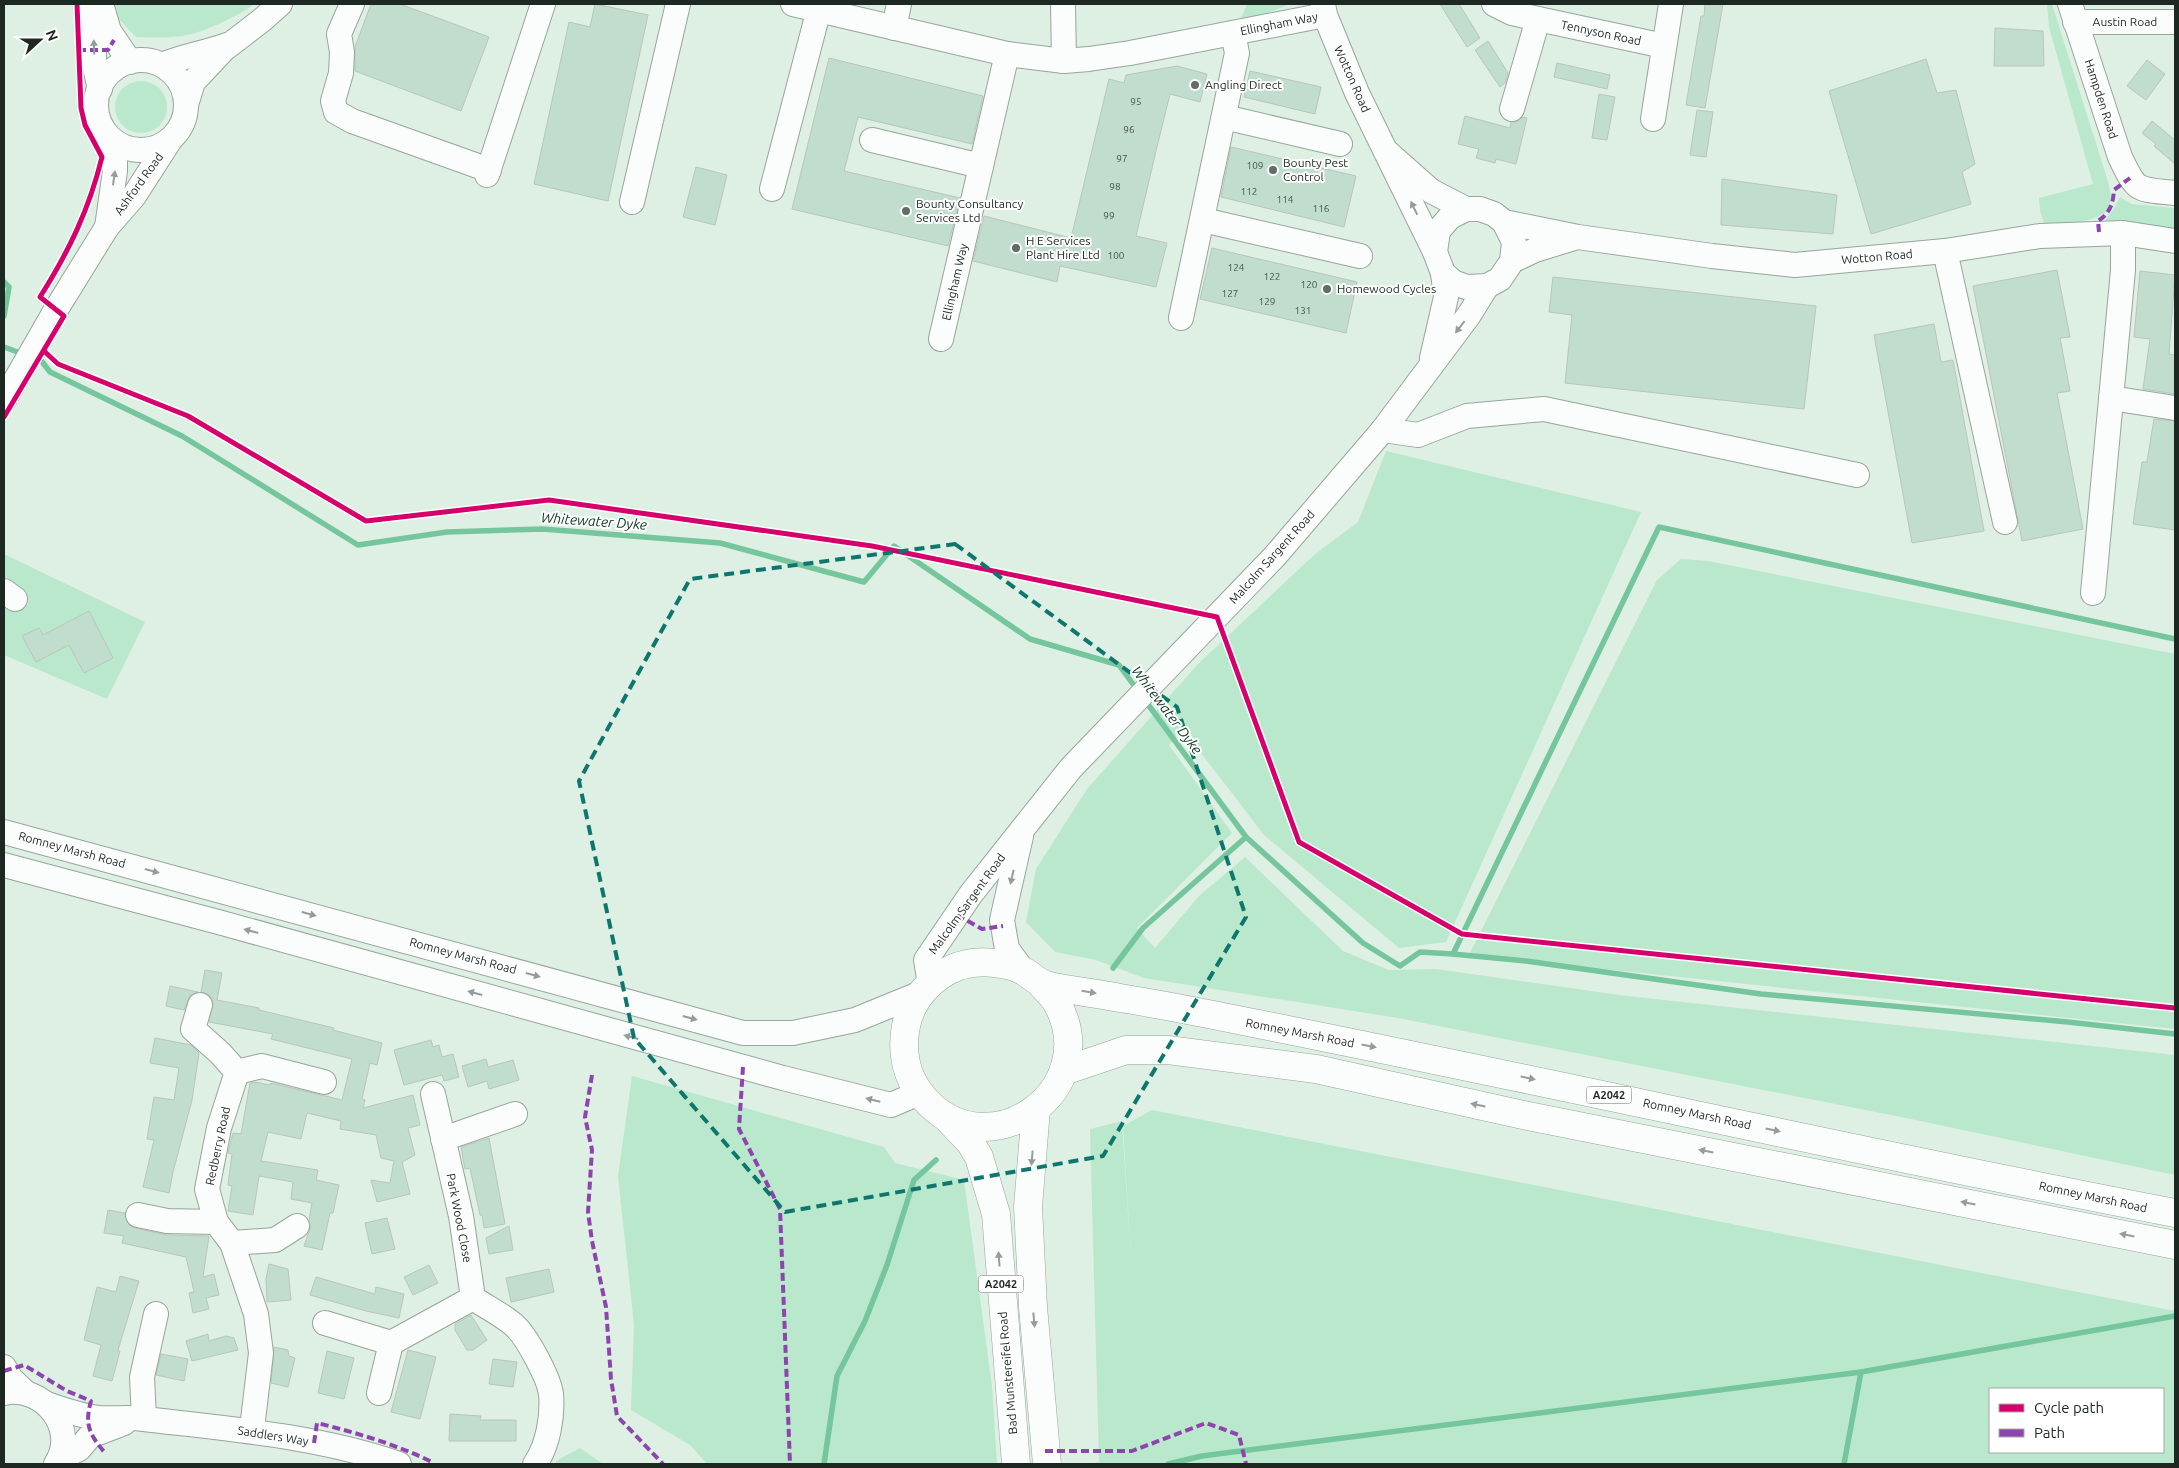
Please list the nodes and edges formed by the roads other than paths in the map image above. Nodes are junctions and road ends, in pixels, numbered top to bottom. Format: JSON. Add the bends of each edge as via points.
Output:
{"nodes":[{"id":1,"x":93,"y":4,"type":"edge"},
{"id":2,"x":101,"y":4,"type":"edge"},
{"id":3,"x":280,"y":4,"type":"edge"},
{"id":4,"x":352,"y":4,"type":"edge"},
{"id":5,"x":543,"y":4,"type":"edge"},
{"id":6,"x":678,"y":4,"type":"edge"},
{"id":7,"x":899,"y":4,"type":"edge"},
{"id":8,"x":1063,"y":4,"type":"edge"},
{"id":9,"x":1494,"y":4,"type":"edge"},
{"id":10,"x":1671,"y":4,"type":"edge"},
{"id":11,"x":804,"y":6,"type":"edge"},
{"id":12,"x":1324,"y":9,"type":"edge"},
{"id":13,"x":2073,"y":13,"type":"edge"},
{"id":14,"x":1538,"y":19,"type":"junction"},
{"id":15,"x":2175,"y":22,"type":"edge"},
{"id":16,"x":894,"y":28,"type":"junction"},
{"id":17,"x":1233,"y":33,"type":"junction"},
{"id":18,"x":231,"y":44,"type":"junction"},
{"id":19,"x":1664,"y":46,"type":"junction"},
{"id":20,"x":1006,"y":54,"type":"junction"},
{"id":21,"x":1064,"y":61,"type":"junction"},
{"id":22,"x":130,"y":62,"type":"junction"},
{"id":23,"x":162,"y":65,"type":"junction"},
{"id":24,"x":100,"y":89,"type":"junction"},
{"id":25,"x":186,"y":105,"type":"junction"},
{"id":26,"x":1512,"y":109,"type":"dead end"},
{"id":27,"x":1224,"y":117,"type":"junction"},
{"id":28,"x":1653,"y":119,"type":"dead end"},
{"id":29,"x":104,"y":131,"type":"junction"},
{"id":30,"x":170,"y":140,"type":"junction"},
{"id":31,"x":872,"y":140,"type":"dead end"},
{"id":32,"x":1340,"y":144,"type":"dead end"},
{"id":33,"x":1387,"y":152,"type":"junction"},
{"id":34,"x":981,"y":166,"type":"junction"},
{"id":35,"x":772,"y":189,"type":"dead end"},
{"id":36,"x":2175,"y":193,"type":"edge"},
{"id":37,"x":632,"y":202,"type":"dead end"},
{"id":38,"x":1466,"y":209,"type":"junction"},
{"id":39,"x":1203,"y":220,"type":"junction"},
{"id":40,"x":1504,"y":222,"type":"junction"},
{"id":41,"x":107,"y":226,"type":"junction"},
{"id":42,"x":2123,"y":232,"type":"junction"},
{"id":43,"x":1578,"y":236,"type":"junction"},
{"id":44,"x":2175,"y":241,"type":"edge"},
{"id":45,"x":1945,"y":251,"type":"junction"},
{"id":46,"x":1360,"y":256,"type":"dead end"},
{"id":47,"x":1512,"y":261,"type":"junction"},
{"id":48,"x":1439,"y":262,"type":"junction"},
{"id":49,"x":1487,"y":286,"type":"junction"},
{"id":50,"x":1181,"y":318,"type":"dead end"},
{"id":51,"x":941,"y":339,"type":"dead end"},
{"id":52,"x":1431,"y":365,"type":"junction"},
{"id":53,"x":2111,"y":398,"type":"junction"},
{"id":54,"x":4,"y":400,"type":"edge"},
{"id":55,"x":2175,"y":408,"type":"edge"},
{"id":56,"x":1384,"y":430,"type":"junction"},
{"id":57,"x":1857,"y":475,"type":"dead end"},
{"id":58,"x":2005,"y":522,"type":"dead end"},
{"id":59,"x":2093,"y":593,"type":"dead end"},
{"id":60,"x":1023,"y":829,"type":"junction"},
{"id":61,"x":4,"y":832,"type":"edge"},
{"id":62,"x":4,"y":865,"type":"edge"},
{"id":63,"x":1033,"y":978,"type":"junction"},
{"id":64,"x":925,"y":989,"type":"junction"},
{"id":65,"x":200,"y":1004,"type":"dead end"},
{"id":66,"x":1064,"y":1071,"type":"junction"},
{"id":67,"x":237,"y":1072,"type":"junction"},
{"id":68,"x":324,"y":1082,"type":"dead end"},
{"id":69,"x":919,"y":1093,"type":"junction"},
{"id":70,"x":433,"y":1094,"type":"dead end"},
{"id":71,"x":1036,"y":1110,"type":"junction"},
{"id":72,"x":515,"y":1114,"type":"dead end"},
{"id":73,"x":946,"y":1117,"type":"junction"},
{"id":74,"x":443,"y":1139,"type":"junction"},
{"id":75,"x":2175,"y":1213,"type":"edge"},
{"id":76,"x":138,"y":1215,"type":"dead end"},
{"id":77,"x":216,"y":1222,"type":"junction"},
{"id":78,"x":297,"y":1226,"type":"dead end"},
{"id":79,"x":232,"y":1243,"type":"junction"},
{"id":80,"x":2175,"y":1245,"type":"edge"},
{"id":81,"x":473,"y":1298,"type":"junction"},
{"id":82,"x":156,"y":1314,"type":"dead end"},
{"id":83,"x":325,"y":1323,"type":"dead end"},
{"id":84,"x":391,"y":1343,"type":"junction"},
{"id":85,"x":4,"y":1367,"type":"edge"},
{"id":86,"x":15,"y":1393,"type":"edge"},
{"id":87,"x":379,"y":1394,"type":"dead end"},
{"id":88,"x":47,"y":1404,"type":"junction"},
{"id":89,"x":142,"y":1419,"type":"junction"},
{"id":90,"x":249,"y":1431,"type":"junction"},
{"id":91,"x":366,"y":1459,"type":"edge"},
{"id":92,"x":58,"y":1462,"type":"edge"},
{"id":93,"x":399,"y":1464,"type":"edge"},
{"id":94,"x":535,"y":1464,"type":"edge"},
{"id":95,"x":1016,"y":1464,"type":"edge"},
{"id":96,"x":1047,"y":1464,"type":"edge"}],
"edges":[{"from":24,"to":1,"type":"street","one_way":true,"via":[[94,63]]},
{"from":2,"to":22,"type":"street","via":[[109,31]]},
{"from":3,"to":18,"type":"street"},
{"from":4,"to":5,"type":"street","via":[[339,34],[342,52],[341,73],[333,101],[336,112],[488,172]]},
{"from":6,"to":37,"type":"street"},
{"from":7,"to":16,"type":"street"},
{"from":8,"to":21,"type":"street"},
{"from":9,"to":14,"type":"street","name":"Tennyson Road","via":[[1512,13]]},
{"from":10,"to":19,"type":"street"},
{"from":11,"to":16,"type":"street","name":"Ellingham Way"},
{"from":11,"to":35,"type":"street"},
{"from":12,"to":17,"type":"street","name":"Ellingham Way"},
{"from":12,"to":33,"type":"street","name":"Wotton Road","via":[[1356,93]]},
{"from":13,"to":15,"type":"street","name":"Austin Road"},
{"from":13,"to":36,"type":"street","name":"Hampden Road","via":[[2120,157],[2130,178],[2141,190]]},
{"from":14,"to":19,"type":"street","name":"Tennyson Road"},
{"from":14,"to":26,"type":"street"},
{"from":16,"to":20,"type":"street","name":"Ellingham Way"},
{"from":17,"to":21,"type":"street","name":"Ellingham Way","via":[[1089,60]]},
{"from":17,"to":27,"type":"street","name":"Ellingham Way","via":[[1237,52]]},
{"from":18,"to":23,"type":"street","via":[[182,56]]},
{"from":18,"to":25,"type":"street","via":[[194,82]]},
{"from":19,"to":28,"type":"street"},
{"from":20,"to":21,"type":"street","name":"Ellingham Way"},
{"from":20,"to":34,"type":"street","name":"Ellingham Way"},
{"from":22,"to":23,"type":"street"},
{"from":22,"to":24,"type":"street","via":[[117,67]]},
{"from":23,"to":25,"type":"street","via":[[180,82]]},
{"from":24,"to":29,"type":"street","via":[[96,103]]},
{"from":25,"to":30,"type":"street","via":[[182,124]]},
{"from":27,"to":32,"type":"street"},
{"from":27,"to":39,"type":"street","name":"Ellingham Way"},
{"from":29,"to":30,"type":"street","via":[[130,149],[151,149]]},
{"from":41,"to":29,"type":"street","name":"Ashford Road","one_way":true,"via":[[115,158]]},
{"from":30,"to":41,"type":"street","name":"Ashford Road","via":[[134,196]]},
{"from":31,"to":34,"type":"street"},
{"from":33,"to":38,"type":"street","name":"Wotton Road","via":[[1431,191]]},
{"from":48,"to":33,"type":"street","name":"Wotton Road","one_way":true},
{"from":34,"to":51,"type":"street","name":"Ellingham Way"},
{"from":38,"to":40,"type":"street","name":"Wotton Road","via":[[1480,209]]},
{"from":38,"to":48,"type":"street","via":[[1450,217],[1438,232]]},
{"from":39,"to":46,"type":"street"},
{"from":39,"to":50,"type":"street","name":"Ellingham Way"},
{"from":40,"to":43,"type":"street","name":"Wotton Road"},
{"from":40,"to":47,"type":"street","via":[[1514,242]]},
{"from":41,"to":54,"type":"street","name":"Ashford Road"},
{"from":42,"to":44,"type":"street","name":"Wotton Road"},
{"from":42,"to":45,"type":"street","name":"Wotton Road","via":[[2040,236]]},
{"from":42,"to":53,"type":"street","via":[[2123,270]]},
{"from":43,"to":45,"type":"street","name":"Wotton Road","via":[[1795,265]]},
{"from":43,"to":47,"type":"street","name":"Wotton Road"},
{"from":45,"to":58,"type":"street"},
{"from":47,"to":49,"type":"street","name":"Wotton Road","via":[[1500,279]]},
{"from":48,"to":49,"type":"street","via":[[1453,282],[1466,287]]},
{"from":48,"to":52,"type":"street","name":"Malcolm Sargent Road","via":[[1446,297]]},
{"from":49,"to":52,"type":"street","name":"Malcolm Sargent Road","one_way":true},
{"from":52,"to":56,"type":"street","name":"Malcolm Sargent Road"},
{"from":53,"to":55,"type":"street"},
{"from":53,"to":59,"type":"street"},
{"from":56,"to":57,"type":"street","via":[[1418,435],[1467,416],[1544,409]]},
{"from":56,"to":60,"type":"street","name":"Malcolm Sargent Road","via":[[1275,556],[1071,768]]},
{"from":60,"to":63,"type":"street","name":"Malcolm Sargent Road","one_way":true,"via":[[1002,920],[1008,948]]},
{"from":60,"to":64,"type":"street","name":"Malcolm Sargent Road","via":[[971,894],[926,960]]},
{"from":61,"to":64,"type":"street","name":"Romney Marsh Road","one_way":true,"via":[[743,1033],[793,1033],[855,1020]]},
{"from":69,"to":62,"type":"street","one_way":true,"via":[[891,1105]]},
{"from":63,"to":64,"type":"main road","via":[[1003,964],[980,962],[958,966]]},
{"from":63,"to":66,"type":"main road","via":[[1056,1002],[1065,1024],[1068,1047]]},
{"from":63,"to":75,"type":"main road","name":"Romney Marsh Road","number":"A2042","one_way":true},
{"from":64,"to":69,"type":"main road","via":[[908,1017],[903,1043],[907,1069]]},
{"from":65,"to":67,"type":"street","via":[[193,1029]]},
{"from":66,"to":71,"type":"main road","via":[[1053,1092]]},
{"from":80,"to":66,"type":"main road","one_way":true,"via":[[1528,1116],[1316,1069],[1168,1050],[1126,1050]]},
{"from":67,"to":68,"type":"street","via":[[262,1066]]},
{"from":67,"to":77,"type":"street","name":"Redberry Road","via":[[219,1128],[207,1189]]},
{"from":69,"to":73,"type":"main road"},
{"from":70,"to":74,"type":"street","name":"Park Wood Close"},
{"from":71,"to":73,"type":"main road","via":[[1016,1121],[993,1127],[969,1125]]},
{"from":71,"to":96,"type":"main road","number":"A2042","one_way":true,"via":[[1028,1207]]},
{"from":72,"to":74,"type":"street"},
{"from":95,"to":73,"type":"main road","name":"Bad Munstereifel Road","number":"A2042","one_way":true,"via":[[996,1214],[979,1157],[970,1142]]},
{"from":74,"to":81,"type":"street","name":"Park Wood Close","via":[[461,1216]]},
{"from":76,"to":77,"type":"street","via":[[167,1221]]},
{"from":77,"to":79,"type":"street","name":"Redberry Road"},
{"from":78,"to":79,"type":"street","via":[[275,1240]]},
{"from":79,"to":90,"type":"street","name":"Redberry Road","via":[[256,1314],[261,1354]]},
{"from":81,"to":84,"type":"street"},
{"from":81,"to":94,"type":"street","via":[[515,1327],[536,1356],[551,1393],[550,1424],[542,1454]]},
{"from":82,"to":89,"type":"street","via":[[142,1377]]},
{"from":83,"to":84,"type":"street"},
{"from":84,"to":87,"type":"street"},
{"from":85,"to":86,"type":"street","name":"Saddlers Way"},
{"from":86,"to":88,"type":"street","name":"Saddlers Way"},
{"from":88,"to":89,"type":"street","name":"Saddlers Way","via":[[99,1418]]},
{"from":88,"to":92,"type":"street","via":[[61,1426],[63,1442]]},
{"from":89,"to":90,"type":"street","name":"Saddlers Way"},
{"from":89,"to":92,"type":"street","name":"Saddlers Way","via":[[90,1436],[79,1449]]},
{"from":90,"to":91,"type":"street","name":"Saddlers Way"},
{"from":91,"to":93,"type":"street","name":"Saddlers Way"}]}
